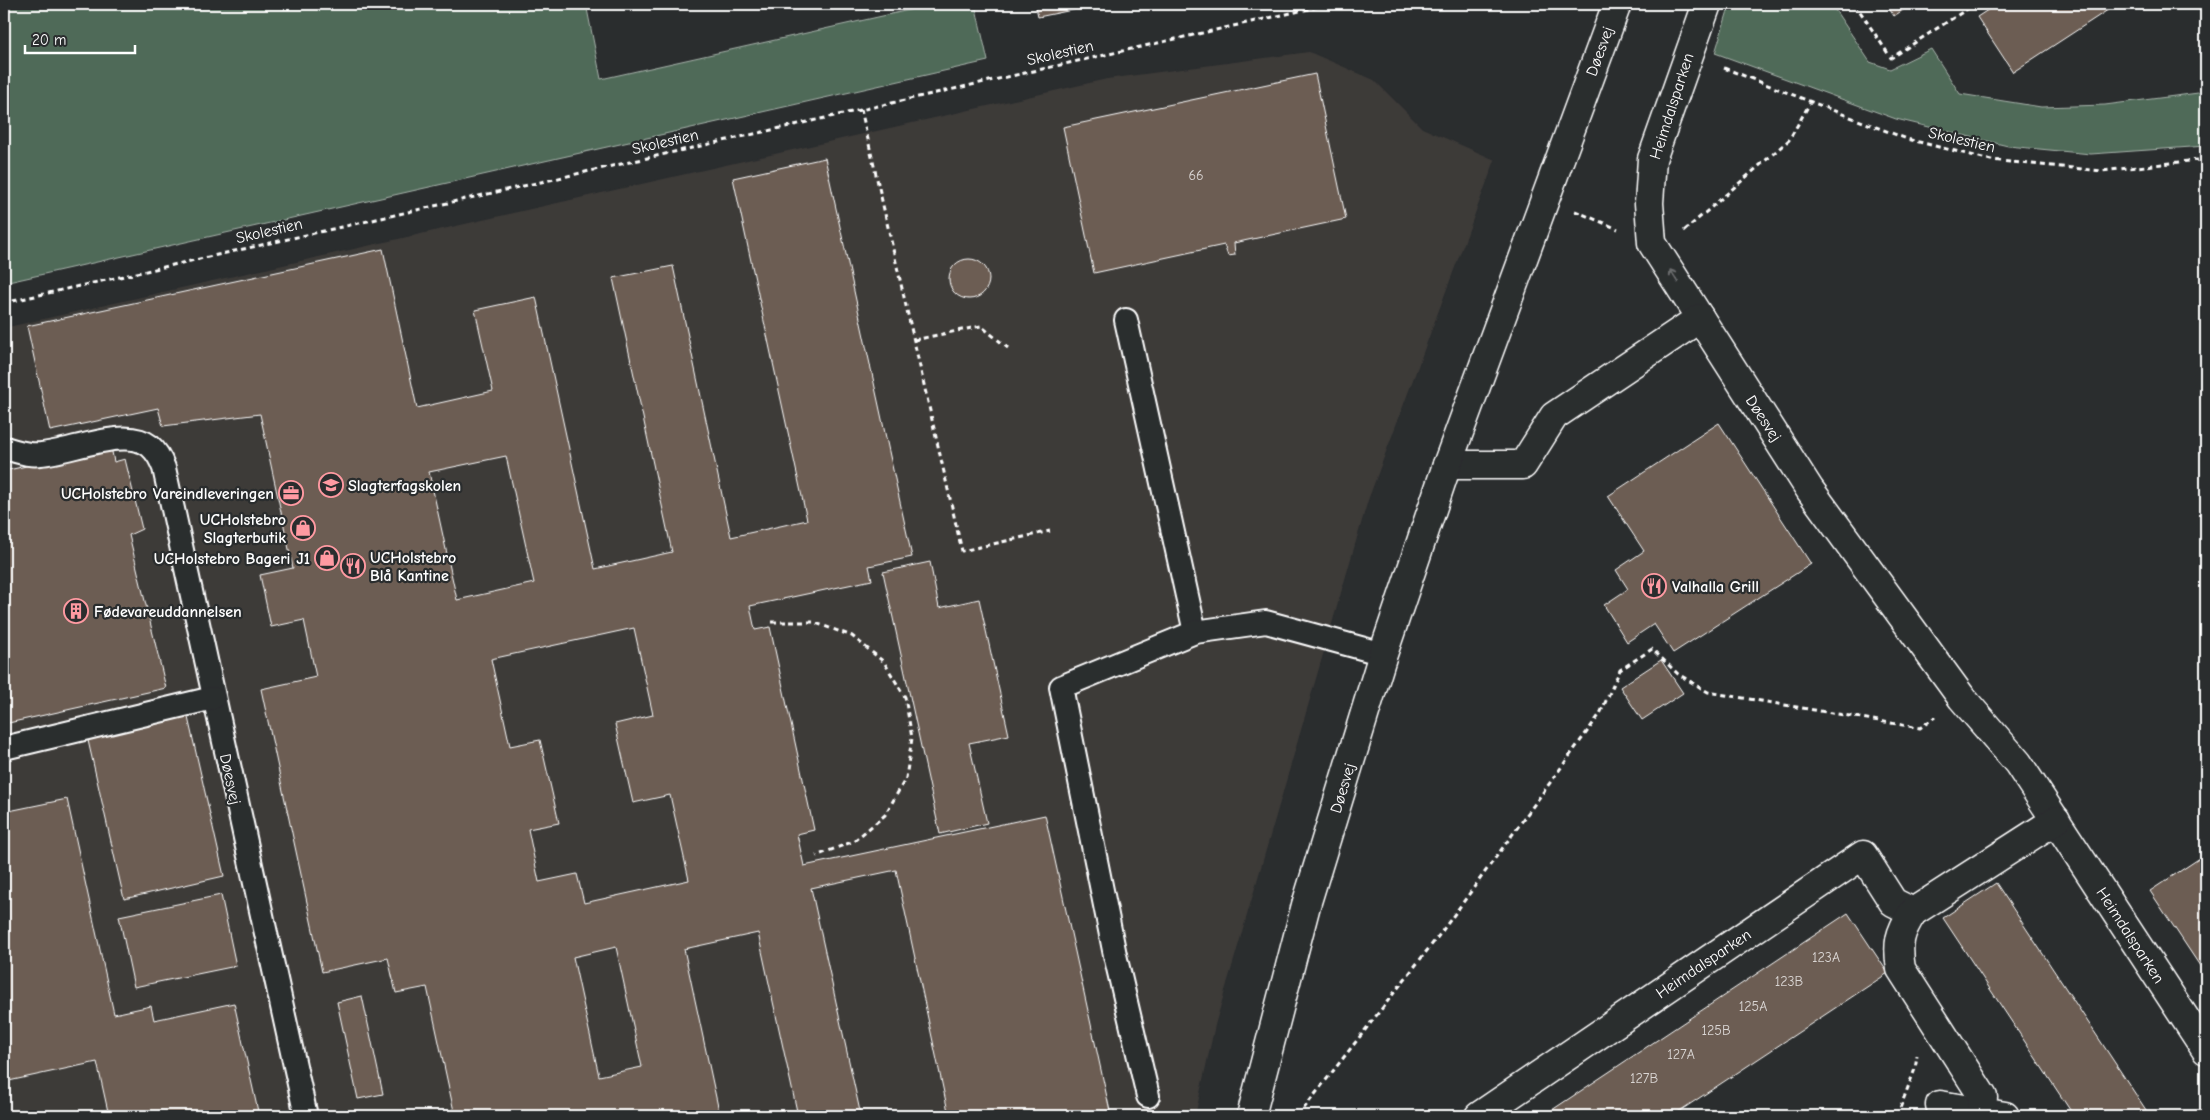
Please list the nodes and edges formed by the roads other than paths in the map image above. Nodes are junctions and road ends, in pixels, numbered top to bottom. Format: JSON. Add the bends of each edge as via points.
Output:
{"nodes":[{"id":1,"x":1617,"y":4,"type":"edge"},
{"id":2,"x":1706,"y":4,"type":"edge"},
{"id":3,"x":1700,"y":318,"type":"junction"},
{"id":4,"x":1126,"y":320,"type":"dead end"},
{"id":5,"x":4,"y":448,"type":"edge"},
{"id":6,"x":1447,"y":465,"type":"junction"},
{"id":7,"x":1196,"y":632,"type":"junction"},
{"id":8,"x":1383,"y":654,"type":"junction"},
{"id":9,"x":213,"y":698,"type":"junction"},
{"id":10,"x":4,"y":748,"type":"edge"},
{"id":11,"x":2018,"y":763,"type":"joint"},
{"id":12,"x":2056,"y":820,"type":"junction"},
{"id":13,"x":1913,"y":912,"type":"junction"},
{"id":14,"x":2206,"y":1050,"type":"edge"},
{"id":15,"x":1148,"y":1096,"type":"dead end"},
{"id":16,"x":1940,"y":1105,"type":"dead end"},
{"id":17,"x":1989,"y":1115,"type":"edge"},
{"id":18,"x":306,"y":1116,"type":"edge"},
{"id":19,"x":1251,"y":1116,"type":"edge"},
{"id":20,"x":1479,"y":1116,"type":"edge"}],
"edges":[{"from":1,"to":6,"type":"street","name":"Døesvej"},
{"from":3,"to":2,"type":"street","name":"Heimdalsparken","one_way":true,"via":[[1652,242],[1649,203],[1652,159]]},
{"from":3,"to":6,"type":"street","via":[[1554,416],[1523,465]]},
{"from":3,"to":11,"type":"street","name":"Døesvej","via":[[1810,490],[1962,698]]},
{"from":4,"to":7,"type":"lane"},
{"from":5,"to":9,"type":"lane","name":"Døesvej","via":[[22,454],[42,454],[124,438],[149,445],[158,455],[164,468]]},
{"from":6,"to":8,"type":"street","name":"Døesvej"},
{"from":7,"to":8,"type":"lane","via":[[1266,622]]},
{"from":7,"to":15,"type":"lane","via":[[1061,688]]},
{"from":8,"to":19,"type":"street","name":"Døesvej","via":[[1306,905]]},
{"from":9,"to":10,"type":"lane"},
{"from":9,"to":18,"type":"lane","name":"Døesvej"},
{"from":11,"to":12,"type":"street","name":"Heimdalsparken"},
{"from":12,"to":13,"type":"street"},
{"from":12,"to":14,"type":"street","name":"Heimdalsparken"},
{"from":13,"to":17,"type":"street","via":[[1902,929],[1898,949],[1901,969],[1983,1097]]},
{"from":13,"to":20,"type":"street","name":"Heimdalsparken","via":[[1893,902],[1863,854]]},
{"from":16,"to":17,"type":"street"}]}
